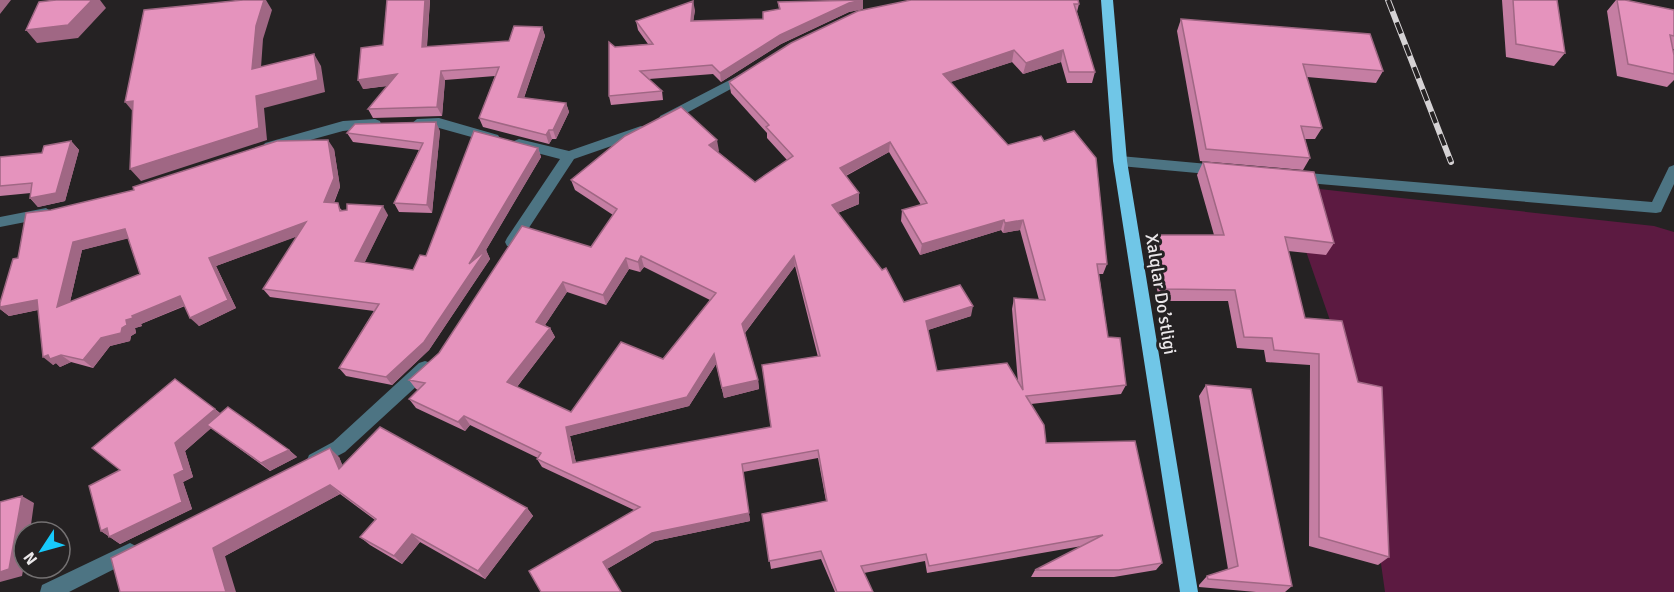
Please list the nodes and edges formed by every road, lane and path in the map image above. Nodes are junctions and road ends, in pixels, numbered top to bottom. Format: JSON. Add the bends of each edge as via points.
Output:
{"nodes":[{"id":1,"x":1107,"y":0,"type":"edge"},
{"id":2,"x":757,"y":69,"type":"edge"},
{"id":3,"x":256,"y":150,"type":"edge"},
{"id":4,"x":569,"y":156,"type":"junction"},
{"id":5,"x":1120,"y":161,"type":"junction"},
{"id":6,"x":1674,"y":170,"type":"edge"},
{"id":7,"x":1239,"y":172,"type":"edge"},
{"id":8,"x":1287,"y":176,"type":"edge"},
{"id":9,"x":59,"y":211,"type":"edge"},
{"id":10,"x":0,"y":222,"type":"edge"},
{"id":11,"x":503,"y":256,"type":"edge"},
{"id":12,"x":437,"y":356,"type":"edge"},
{"id":13,"x":296,"y":469,"type":"edge"},
{"id":14,"x":146,"y":544,"type":"edge"},
{"id":15,"x":49,"y":592,"type":"edge"},
{"id":16,"x":1188,"y":592,"type":"edge"}],
"edges":[{"from":1,"to":5,"type":"main road","name":"Xalqlar Do’stligi"},
{"from":2,"to":4,"type":"lane","via":[[634,135]]},
{"from":3,"to":4,"type":"lane","via":[[343,126],[439,123]]},
{"from":4,"to":11,"type":"lane"},
{"from":5,"to":7,"type":"lane"},
{"from":5,"to":16,"type":"main road","name":"Xalqlar Do’stligi"},
{"from":6,"to":8,"type":"lane","via":[[1656,208]]},
{"from":9,"to":10,"type":"lane"},
{"from":12,"to":13,"type":"lane","via":[[339,447]]},
{"from":14,"to":15,"type":"lane"}]}
